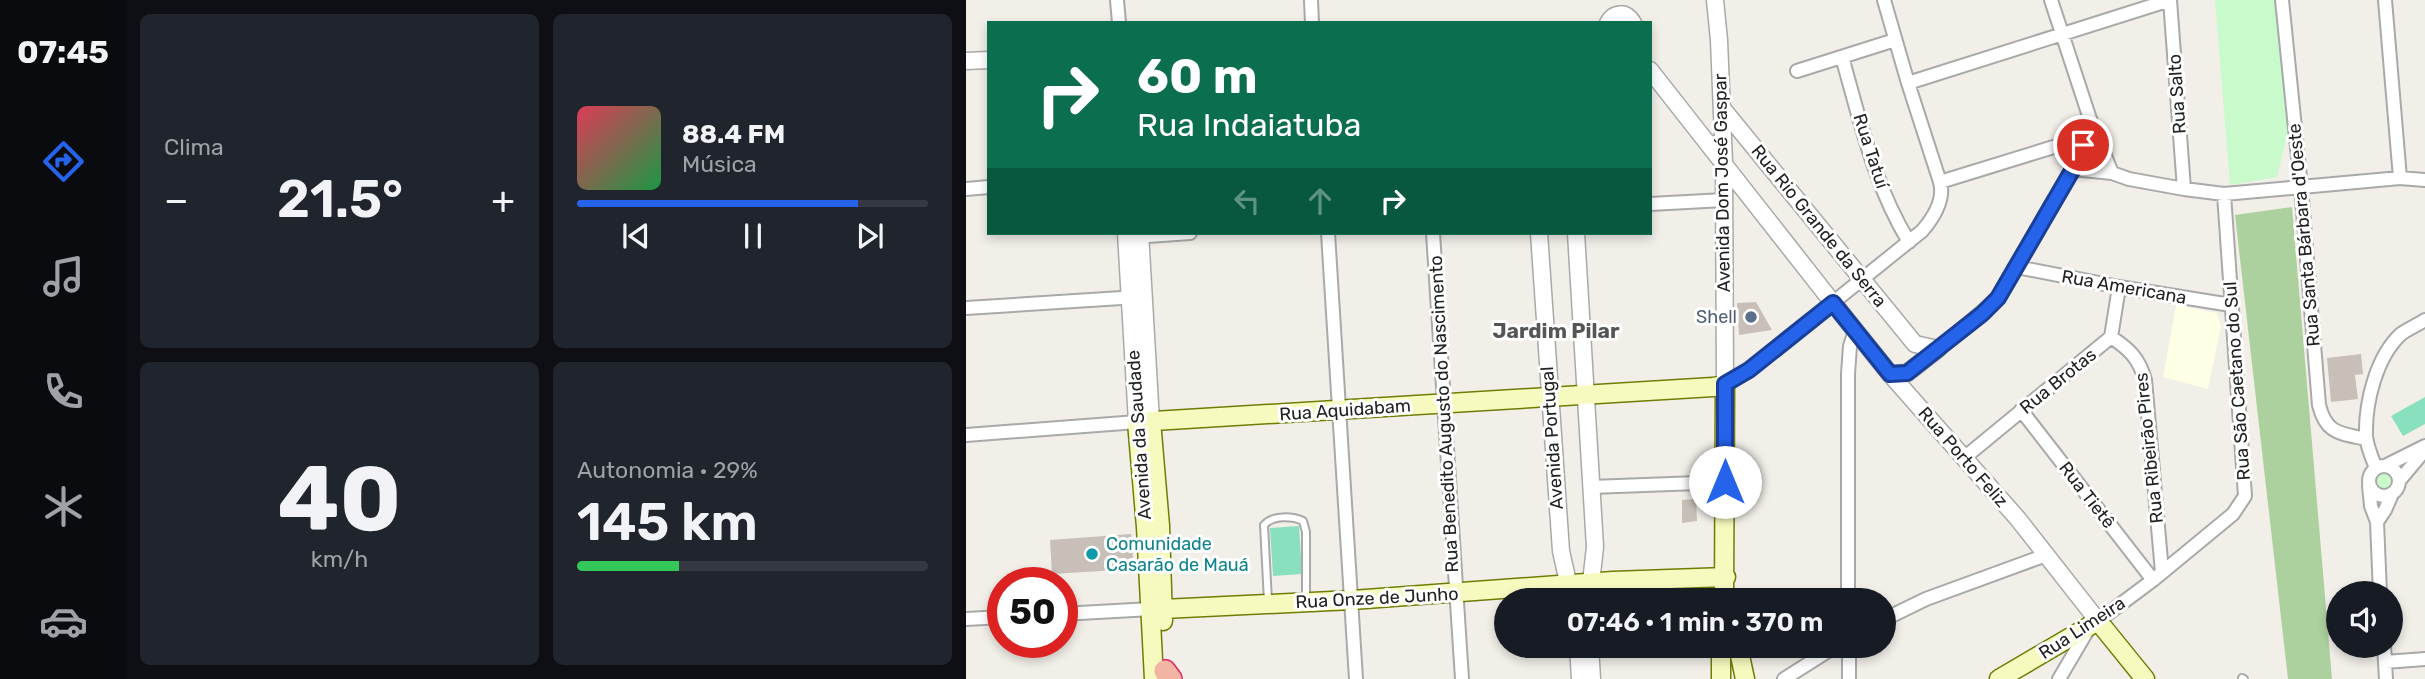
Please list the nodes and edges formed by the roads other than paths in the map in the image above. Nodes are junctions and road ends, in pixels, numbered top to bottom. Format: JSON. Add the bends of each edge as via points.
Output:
{"nodes":[{"id":1,"x":1117,"y":0,"type":"edge"},
{"id":2,"x":1311,"y":0,"type":"edge"},
{"id":3,"x":1615,"y":0,"type":"edge"},
{"id":4,"x":1715,"y":0,"type":"edge"},
{"id":5,"x":1884,"y":0,"type":"edge"},
{"id":6,"x":2051,"y":0,"type":"edge"},
{"id":7,"x":2170,"y":0,"type":"edge"},
{"id":8,"x":2282,"y":0,"type":"edge"},
{"id":9,"x":2385,"y":0,"type":"edge"},
{"id":10,"x":1620,"y":16,"type":"edge"},
{"id":11,"x":1119,"y":21,"type":"edge"},
{"id":12,"x":1312,"y":21,"type":"edge"},
{"id":13,"x":2061,"y":33,"type":"junction"},
{"id":14,"x":1895,"y":40,"type":"junction"},
{"id":15,"x":1842,"y":57,"type":"junction"},
{"id":16,"x":987,"y":60,"type":"edge"},
{"id":17,"x":966,"y":61,"type":"edge"},
{"id":18,"x":1797,"y":71,"type":"dead end"},
{"id":19,"x":1652,"y":73,"type":"edge"},
{"id":20,"x":1908,"y":83,"type":"junction"},
{"id":21,"x":1722,"y":108,"type":"junction"},
{"id":22,"x":2090,"y":119,"type":"junction"},
{"id":23,"x":2086,"y":137,"type":"junction"},
{"id":24,"x":1724,"y":163,"type":"junction"},
{"id":25,"x":2073,"y":169,"type":"junction"},
{"id":26,"x":2112,"y":173,"type":"junction"},
{"id":27,"x":2400,"y":178,"type":"junction"},
{"id":28,"x":2425,"y":180,"type":"edge"},
{"id":29,"x":1941,"y":182,"type":"junction"},
{"id":30,"x":987,"y":187,"type":"edge"},
{"id":31,"x":2301,"y":187,"type":"junction"},
{"id":32,"x":966,"y":189,"type":"edge"},
{"id":33,"x":2184,"y":189,"type":"junction"},
{"id":34,"x":2224,"y":194,"type":"junction"},
{"id":35,"x":1724,"y":201,"type":"junction"},
{"id":36,"x":1652,"y":204,"type":"edge"},
{"id":37,"x":1133,"y":235,"type":"edge"},
{"id":38,"x":1328,"y":235,"type":"edge"},
{"id":39,"x":1433,"y":235,"type":"edge"},
{"id":40,"x":1531,"y":235,"type":"edge"},
{"id":41,"x":1539,"y":235,"type":"edge"},
{"id":42,"x":1576,"y":235,"type":"edge"},
{"id":43,"x":1909,"y":242,"type":"junction"},
{"id":44,"x":1539,"y":258,"type":"junction"},
{"id":45,"x":2017,"y":267,"type":"junction"},
{"id":46,"x":1863,"y":279,"type":"junction"},
{"id":47,"x":2119,"y":287,"type":"junction"},
{"id":48,"x":1137,"y":297,"type":"junction"},
{"id":49,"x":1833,"y":303,"type":"junction"},
{"id":50,"x":2231,"y":305,"type":"junction"},
{"id":51,"x":966,"y":308,"type":"edge"},
{"id":52,"x":2425,"y":320,"type":"edge"},
{"id":53,"x":1855,"y":331,"type":"junction"},
{"id":54,"x":2111,"y":337,"type":"junction"},
{"id":55,"x":1915,"y":344,"type":"junction"},
{"id":56,"x":1938,"y":349,"type":"junction"},
{"id":57,"x":1910,"y":371,"type":"junction"},
{"id":58,"x":1890,"y":374,"type":"junction"},
{"id":59,"x":1725,"y":384,"type":"junction"},
{"id":60,"x":1584,"y":395,"type":"junction"},
{"id":61,"x":1909,"y":396,"type":"junction"},
{"id":62,"x":1549,"y":397,"type":"junction"},
{"id":63,"x":1444,"y":404,"type":"junction"},
{"id":64,"x":2021,"y":410,"type":"junction"},
{"id":65,"x":1340,"y":411,"type":"junction"},
{"id":66,"x":1144,"y":422,"type":"junction"},
{"id":67,"x":966,"y":435,"type":"edge"},
{"id":68,"x":2366,"y":439,"type":"junction"},
{"id":69,"x":2423,"y":451,"type":"edge"},
{"id":70,"x":1964,"y":458,"type":"junction"},
{"id":71,"x":2380,"y":467,"type":"junction"},
{"id":72,"x":2399,"y":481,"type":"junction"},
{"id":73,"x":1725,"y":482,"type":"junction"},
{"id":74,"x":2369,"y":486,"type":"junction"},
{"id":75,"x":1591,"y":487,"type":"junction"},
{"id":76,"x":2392,"y":494,"type":"junction"},
{"id":77,"x":2377,"y":522,"type":"junction"},
{"id":78,"x":2046,"y":555,"type":"junction"},
{"id":79,"x":1726,"y":576,"type":"junction"},
{"id":80,"x":2158,"y":576,"type":"junction"},
{"id":81,"x":2379,"y":581,"type":"edge"},
{"id":82,"x":1570,"y":588,"type":"edge"},
{"id":83,"x":1591,"y":588,"type":"edge"},
{"id":84,"x":1624,"y":588,"type":"edge"},
{"id":85,"x":1725,"y":588,"type":"edge"},
{"id":86,"x":1728,"y":588,"type":"edge"},
{"id":87,"x":1848,"y":588,"type":"edge"},
{"id":88,"x":1455,"y":593,"type":"junction"},
{"id":89,"x":1494,"y":593,"type":"edge"},
{"id":90,"x":1352,"y":600,"type":"junction"},
{"id":91,"x":1306,"y":602,"type":"junction"},
{"id":92,"x":1268,"y":604,"type":"junction"},
{"id":93,"x":1157,"y":609,"type":"junction"},
{"id":94,"x":1078,"y":613,"type":"edge"},
{"id":95,"x":1896,"y":614,"type":"edge"},
{"id":96,"x":987,"y":618,"type":"edge"},
{"id":97,"x":966,"y":619,"type":"edge"},
{"id":98,"x":2094,"y":624,"type":"junction"},
{"id":99,"x":1579,"y":658,"type":"edge"},
{"id":100,"x":1591,"y":658,"type":"edge"},
{"id":101,"x":1721,"y":658,"type":"edge"},
{"id":102,"x":1741,"y":658,"type":"edge"},
{"id":103,"x":1817,"y":658,"type":"edge"},
{"id":104,"x":1849,"y":658,"type":"edge"},
{"id":105,"x":2385,"y":658,"type":"edge"},
{"id":106,"x":2425,"y":659,"type":"edge"},
{"id":107,"x":2385,"y":662,"type":"junction"},
{"id":108,"x":1160,"y":677,"type":"edge"},
{"id":109,"x":1356,"y":679,"type":"edge"},
{"id":110,"x":1462,"y":679,"type":"edge"},
{"id":111,"x":1580,"y":679,"type":"edge"},
{"id":112,"x":1592,"y":679,"type":"edge"},
{"id":113,"x":1721,"y":679,"type":"edge"},
{"id":114,"x":1745,"y":679,"type":"edge"},
{"id":115,"x":1784,"y":679,"type":"edge"},
{"id":116,"x":1849,"y":679,"type":"edge"},
{"id":117,"x":1999,"y":679,"type":"edge"},
{"id":118,"x":2059,"y":679,"type":"edge"},
{"id":119,"x":2145,"y":679,"type":"edge"},
{"id":120,"x":2386,"y":679,"type":"edge"}],
"edges":[{"from":1,"to":11,"type":"street"},
{"from":2,"to":12,"type":"street"},
{"from":3,"to":10,"type":"street"},
{"from":4,"to":21,"type":"street","name":"Avenida Dom José Gaspar"},
{"from":5,"to":14,"type":"street"},
{"from":6,"to":13,"type":"street"},
{"from":7,"to":13,"type":"street"},
{"from":7,"to":33,"type":"street","name":"Rua Salto"},
{"from":8,"to":31,"type":"street","name":"Rua Santa Bárbara d'Oeste"},
{"from":9,"to":27,"type":"street"},
{"from":13,"to":20,"type":"street"},
{"from":13,"to":22,"type":"street"},
{"from":14,"to":15,"type":"street"},
{"from":14,"to":20,"type":"street"},
{"from":15,"to":18,"type":"street"},
{"from":15,"to":43,"type":"street","name":"Rua Tatuí","via":[[1881,188]]},
{"from":16,"to":17,"type":"street"},
{"from":19,"to":24,"type":"street","name":"Rua Porto Feliz"},
{"from":20,"to":29,"type":"street"},
{"from":21,"to":24,"type":"street","name":"Avenida Dom José Gaspar"},
{"from":21,"to":46,"type":"street","name":"Rua Rio Grande da Serra"},
{"from":22,"to":23,"type":"street"},
{"from":22,"to":26,"type":"street"},
{"from":23,"to":25,"type":"street"},
{"from":23,"to":29,"type":"street"},
{"from":24,"to":35,"type":"street","name":"Avenida Dom José Gaspar"},
{"from":24,"to":49,"type":"street","name":"Rua Porto Feliz"},
{"from":25,"to":26,"type":"street"},
{"from":25,"to":45,"type":"street"},
{"from":26,"to":33,"type":"street"},
{"from":27,"to":28,"type":"street"},
{"from":27,"to":31,"type":"street"},
{"from":29,"to":43,"type":"street","via":[[1937,209]]},
{"from":30,"to":32,"type":"street"},
{"from":31,"to":34,"type":"street"},
{"from":31,"to":68,"type":"street","name":"Rua Santa Bárbara d'Oeste","via":[[2321,417],[2333,431]]},
{"from":33,"to":34,"type":"street"},
{"from":34,"to":50,"type":"street","name":"Rua São Caetano do Sul"},
{"from":35,"to":36,"type":"street"},
{"from":35,"to":59,"type":"street","name":"Avenida Dom José Gaspar"},
{"from":37,"to":48,"type":"street","name":"Avenida da Saudade"},
{"from":38,"to":65,"type":"street"},
{"from":39,"to":63,"type":"street","name":"Rua Benedito Augusto do Nascimento"},
{"from":40,"to":44,"type":"street"},
{"from":41,"to":44,"type":"street","name":"Avenida Portugal"},
{"from":42,"to":60,"type":"street","name":"Avenida Portugal"},
{"from":43,"to":46,"type":"street"},
{"from":44,"to":62,"type":"street","name":"Avenida Portugal"},
{"from":45,"to":47,"type":"street","name":"Rua Americana"},
{"from":45,"to":56,"type":"street","via":[[1991,307]]},
{"from":46,"to":49,"type":"street"},
{"from":46,"to":55,"type":"street","name":"Rua Rio Grande da Serra"},
{"from":47,"to":50,"type":"street","name":"Rua Americana"},
{"from":47,"to":54,"type":"street","name":"Rua Brotas"},
{"from":48,"to":51,"type":"street"},
{"from":48,"to":66,"type":"street","name":"Avenida da Saudade"},
{"from":49,"to":53,"type":"street","name":"Rua Porto Feliz"},
{"from":49,"to":59,"type":"street"},
{"from":50,"to":80,"type":"street","name":"Rua São Caetano do Sul","via":[[2245,496],[2234,514]]},
{"from":52,"to":68,"type":"street","via":[[2402,333],[2389,349],[2367,411]]},
{"from":53,"to":58,"type":"street","name":"Rua Porto Feliz"},
{"from":53,"to":87,"type":"street","via":[[1848,373]]},
{"from":54,"to":64,"type":"street","name":"Rua Brotas"},
{"from":54,"to":80,"type":"street","name":"Rua Ribeirão Pires","via":[[2135,355],[2145,380]]},
{"from":55,"to":56,"type":"street"},
{"from":55,"to":57,"type":"street"},
{"from":56,"to":57,"type":"street"},
{"from":57,"to":58,"type":"street"},
{"from":57,"to":61,"type":"street"},
{"from":58,"to":61,"type":"street","name":"Rua Porto Feliz"},
{"from":59,"to":60,"type":"main road","name":"Rua Aquidabam"},
{"from":59,"to":73,"type":"main road","name":"Avenida Dom José Gaspar"},
{"from":60,"to":62,"type":"main road","name":"Rua Aquidabam"},
{"from":60,"to":75,"type":"street","name":"Avenida Portugal"},
{"from":61,"to":70,"type":"street","name":"Rua Porto Feliz"},
{"from":62,"to":63,"type":"main road","name":"Rua Aquidabam"},
{"from":62,"to":82,"type":"street","name":"Avenida Portugal","via":[[1561,551]]},
{"from":63,"to":65,"type":"main road","name":"Rua Aquidabam"},
{"from":63,"to":88,"type":"street","name":"Rua Benedito Augusto do Nascimento"},
{"from":64,"to":70,"type":"street","name":"Rua Brotas"},
{"from":64,"to":80,"type":"street","name":"Rua Tietê"},
{"from":65,"to":66,"type":"main road","name":"Rua Aquidabam"},
{"from":65,"to":90,"type":"street"},
{"from":66,"to":67,"type":"street","name":"Rua Aquidabam"},
{"from":66,"to":93,"type":"main road","name":"Avenida da Saudade"},
{"from":68,"to":71,"type":"street"},
{"from":69,"to":71,"type":"street"},
{"from":69,"to":72,"type":"street"},
{"from":70,"to":78,"type":"street","name":"Rua Porto Feliz"},
{"from":71,"to":72,"type":"street","via":[[2396,471]]},
{"from":71,"to":74,"type":"street","via":[[2370,475]]},
{"from":72,"to":76,"type":"street"},
{"from":73,"to":75,"type":"street"},
{"from":73,"to":79,"type":"main road","name":"Avenida Dom José Gaspar"},
{"from":74,"to":76,"type":"street","via":[[2379,495]]},
{"from":74,"to":77,"type":"street"},
{"from":75,"to":83,"type":"street","name":"Avenida Portugal","via":[[1595,557]]},
{"from":76,"to":77,"type":"street"},
{"from":77,"to":81,"type":"street"},
{"from":78,"to":95,"type":"street"},
{"from":78,"to":98,"type":"street","name":"Rua Porto Feliz"},
{"from":79,"to":84,"type":"main road","name":"Rua Onze de Junho"},
{"from":79,"to":85,"type":"main road"},
{"from":79,"to":86,"type":"main road"},
{"from":80,"to":98,"type":"street","name":"Rua Limeira"},
{"from":88,"to":89,"type":"main road","name":"Rua Onze de Junho"},
{"from":88,"to":90,"type":"main road","name":"Rua Onze de Junho"},
{"from":88,"to":110,"type":"street","name":"Rua Benedito Augusto do Nascimento"},
{"from":90,"to":91,"type":"main road","name":"Rua Onze de Junho"},
{"from":90,"to":109,"type":"street"},
{"from":91,"to":92,"type":"main road","name":"Rua Onze de Junho"},
{"from":91,"to":92,"type":"lane","via":[[1306,532],[1303,521],[1295,517],[1270,519],[1264,524]]},
{"from":92,"to":93,"type":"main road","name":"Rua Onze de Junho"},
{"from":93,"to":94,"type":"street","name":"Rua Onze de Junho"},
{"from":93,"to":108,"type":"main road","name":"Avenida da Saudade"},
{"from":96,"to":97,"type":"street"},
{"from":98,"to":117,"type":"main road","name":"Rua Limeira"},
{"from":98,"to":118,"type":"street"},
{"from":98,"to":119,"type":"main road","name":"Rua Porto Feliz"},
{"from":99,"to":111,"type":"street"},
{"from":100,"to":112,"type":"street"},
{"from":101,"to":113,"type":"main road"},
{"from":102,"to":114,"type":"main road"},
{"from":103,"to":115,"type":"street"},
{"from":104,"to":116,"type":"street"},
{"from":105,"to":107,"type":"street"},
{"from":106,"to":107,"type":"street"},
{"from":107,"to":120,"type":"street"}]}
